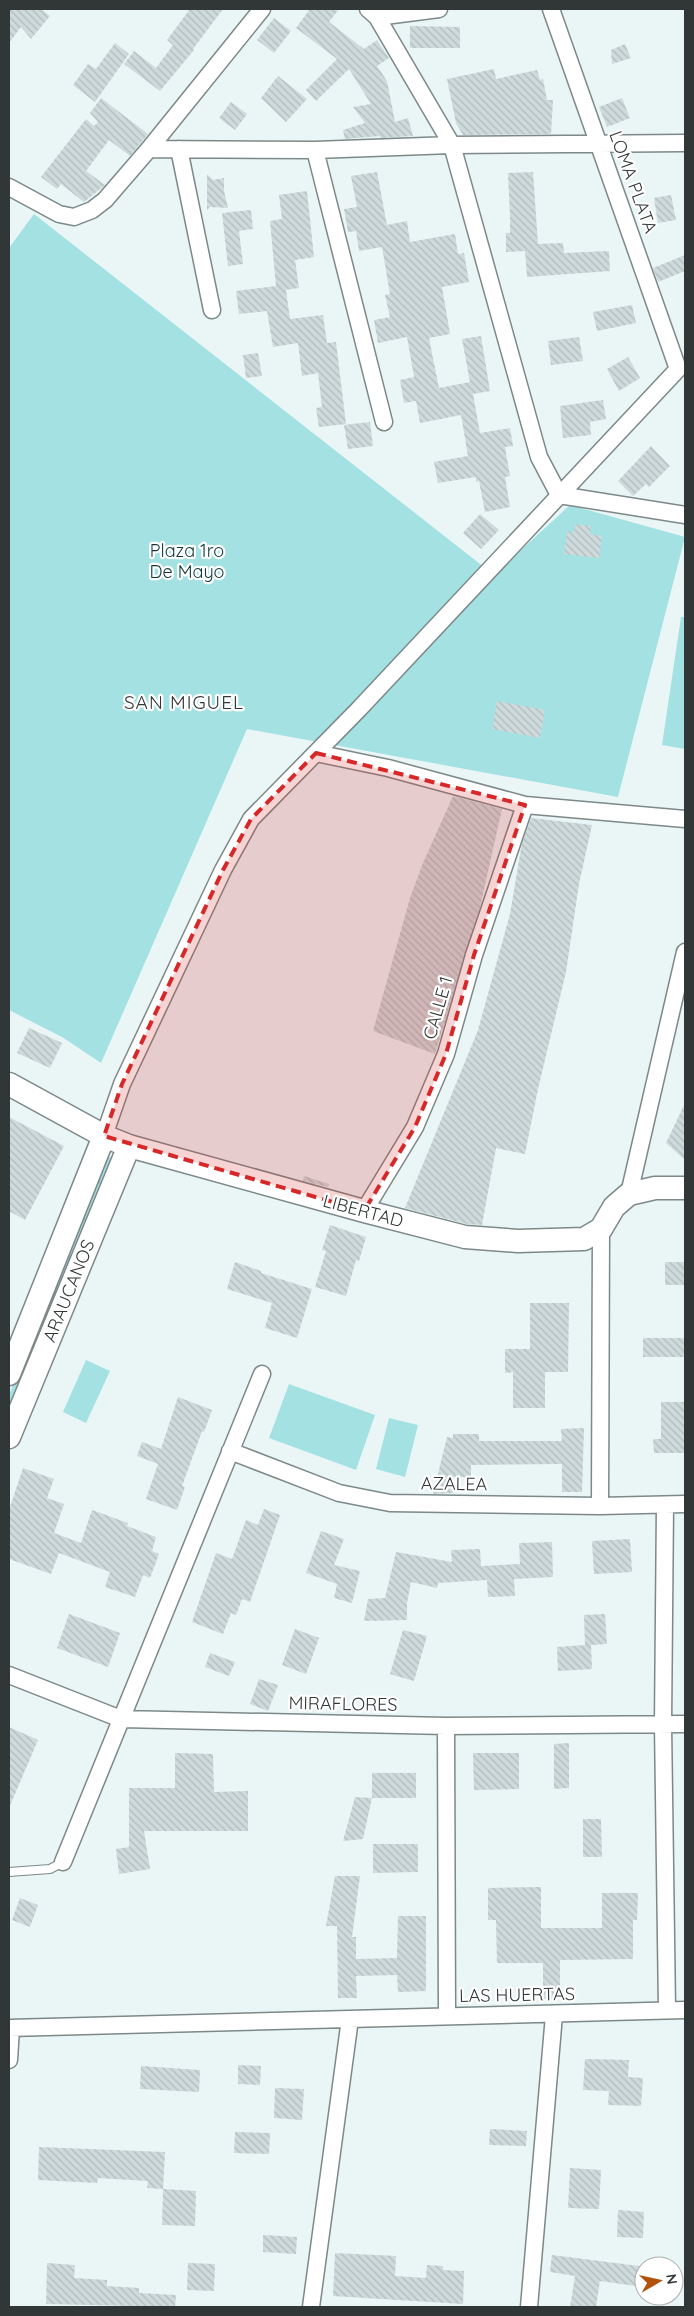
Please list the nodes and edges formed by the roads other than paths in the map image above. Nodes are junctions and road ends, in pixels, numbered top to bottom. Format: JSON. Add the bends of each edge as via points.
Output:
{"nodes":[{"id":1,"x":262,"y":9,"type":"edge"},
{"id":2,"x":440,"y":9,"type":"edge"},
{"id":3,"x":551,"y":9,"type":"edge"},
{"id":4,"x":372,"y":13,"type":"edge"},
{"id":5,"x":598,"y":144,"type":"junction"},
{"id":6,"x":685,"y":144,"type":"edge"},
{"id":7,"x":452,"y":145,"type":"junction"},
{"id":8,"x":149,"y":149,"type":"junction"},
{"id":9,"x":179,"y":149,"type":"junction"},
{"id":10,"x":315,"y":150,"type":"junction"},
{"id":11,"x":9,"y":187,"type":"edge"},
{"id":12,"x":212,"y":310,"type":"dead end"},
{"id":13,"x":384,"y":422,"type":"dead end"},
{"id":14,"x":559,"y":495,"type":"junction"},
{"id":15,"x":685,"y":515,"type":"edge"},
{"id":16,"x":316,"y":753,"type":"junction"},
{"id":17,"x":525,"y":805,"type":"junction"},
{"id":18,"x":685,"y":820,"type":"edge"},
{"id":19,"x":685,"y":952,"type":"edge"},
{"id":20,"x":9,"y":1084,"type":"edge"},
{"id":21,"x":104,"y":1136,"type":"junction"},
{"id":22,"x":129,"y":1146,"type":"junction"},
{"id":23,"x":685,"y":1188,"type":"edge"},
{"id":24,"x":629,"y":1194,"type":"junction"},
{"id":25,"x":364,"y":1211,"type":"junction"},
{"id":26,"x":601,"y":1229,"type":"junction"},
{"id":27,"x":9,"y":1374,"type":"edge"},
{"id":28,"x":262,"y":1374,"type":"dead end"},
{"id":29,"x":9,"y":1437,"type":"edge"},
{"id":30,"x":230,"y":1451,"type":"junction"},
{"id":31,"x":685,"y":1504,"type":"edge"},
{"id":32,"x":665,"y":1505,"type":"junction"},
{"id":33,"x":600,"y":1506,"type":"junction"},
{"id":34,"x":9,"y":1675,"type":"edge"},
{"id":35,"x":121,"y":1719,"type":"junction"},
{"id":36,"x":663,"y":1724,"type":"junction"},
{"id":37,"x":685,"y":1724,"type":"edge"},
{"id":38,"x":446,"y":1726,"type":"junction"},
{"id":39,"x":62,"y":1862,"type":"joint"},
{"id":40,"x":9,"y":1872,"type":"edge"},
{"id":41,"x":667,"y":2009,"type":"junction"},
{"id":42,"x":685,"y":2010,"type":"edge"},
{"id":43,"x":554,"y":2015,"type":"junction"},
{"id":44,"x":447,"y":2016,"type":"junction"},
{"id":45,"x":350,"y":2019,"type":"junction"},
{"id":46,"x":10,"y":2028,"type":"edge"},
{"id":47,"x":9,"y":2060,"type":"edge"},
{"id":48,"x":311,"y":2307,"type":"edge"},
{"id":49,"x":529,"y":2307,"type":"edge"}],
"edges":[{"from":1,"to":8,"type":"street"},
{"from":2,"to":4,"type":"street"},
{"from":3,"to":5,"type":"street","name":"LOMA PLATA"},
{"from":4,"to":7,"type":"street"},
{"from":5,"to":6,"type":"street"},
{"from":5,"to":7,"type":"street"},
{"from":5,"to":14,"type":"street","name":"LOMA PLATA","via":[[678,369]]},
{"from":7,"to":10,"type":"street"},
{"from":7,"to":14,"type":"street","via":[[539,457]]},
{"from":8,"to":9,"type":"street"},
{"from":8,"to":11,"type":"street","via":[[105,200],[92,210],[74,217],[59,214]]},
{"from":9,"to":10,"type":"street"},
{"from":9,"to":12,"type":"street"},
{"from":10,"to":13,"type":"street"},
{"from":14,"to":15,"type":"street"},
{"from":14,"to":16,"type":"street"},
{"from":16,"to":17,"type":"street","via":[[388,768]]},
{"from":16,"to":21,"type":"street","via":[[251,819],[223,870],[126,1075]]},
{"from":17,"to":18,"type":"street"},
{"from":17,"to":25,"type":"street","name":"CALLE 1","via":[[474,954],[446,1054],[415,1127]]},
{"from":19,"to":24,"type":"street"},
{"from":20,"to":21,"type":"main road","name":"LIBERTAD"},
{"from":21,"to":22,"type":"main road","name":"LIBERTAD"},
{"from":21,"to":27,"type":"main road","name":"ARAUCANOS"},
{"from":22,"to":25,"type":"main road","name":"LIBERTAD"},
{"from":22,"to":29,"type":"main road","name":"ARAUCANOS"},
{"from":23,"to":24,"type":"main road","via":[[655,1188]]},
{"from":24,"to":26,"type":"main road","via":[[614,1207]]},
{"from":25,"to":26,"type":"main road","name":"LIBERTAD","via":[[465,1237],[518,1241],[584,1239]]},
{"from":26,"to":33,"type":"street"},
{"from":28,"to":30,"type":"street"},
{"from":30,"to":33,"type":"street","name":"AZALEA","via":[[338,1493],[390,1504]]},
{"from":30,"to":35,"type":"street"},
{"from":31,"to":32,"type":"street","name":"AZALEA"},
{"from":32,"to":33,"type":"street","name":"AZALEA"},
{"from":32,"to":36,"type":"street"},
{"from":34,"to":35,"type":"street","name":"MIRAFLORES"},
{"from":35,"to":38,"type":"street","name":"MIRAFLORES"},
{"from":35,"to":39,"type":"street"},
{"from":36,"to":37,"type":"street","name":"MIRAFLORES"},
{"from":36,"to":38,"type":"street","name":"MIRAFLORES"},
{"from":36,"to":41,"type":"street"},
{"from":38,"to":44,"type":"street"},
{"from":39,"to":40,"type":"lane","via":[[50,1869]]},
{"from":41,"to":42,"type":"street","name":"LAS HUERTAS"},
{"from":41,"to":43,"type":"street","name":"LAS HUERTAS"},
{"from":43,"to":44,"type":"street","name":"LAS HUERTAS"},
{"from":43,"to":49,"type":"street"},
{"from":44,"to":45,"type":"street","name":"LAS HUERTAS"},
{"from":45,"to":46,"type":"street","name":"LAS HUERTAS"},
{"from":45,"to":48,"type":"street"},
{"from":46,"to":47,"type":"street"}]}
